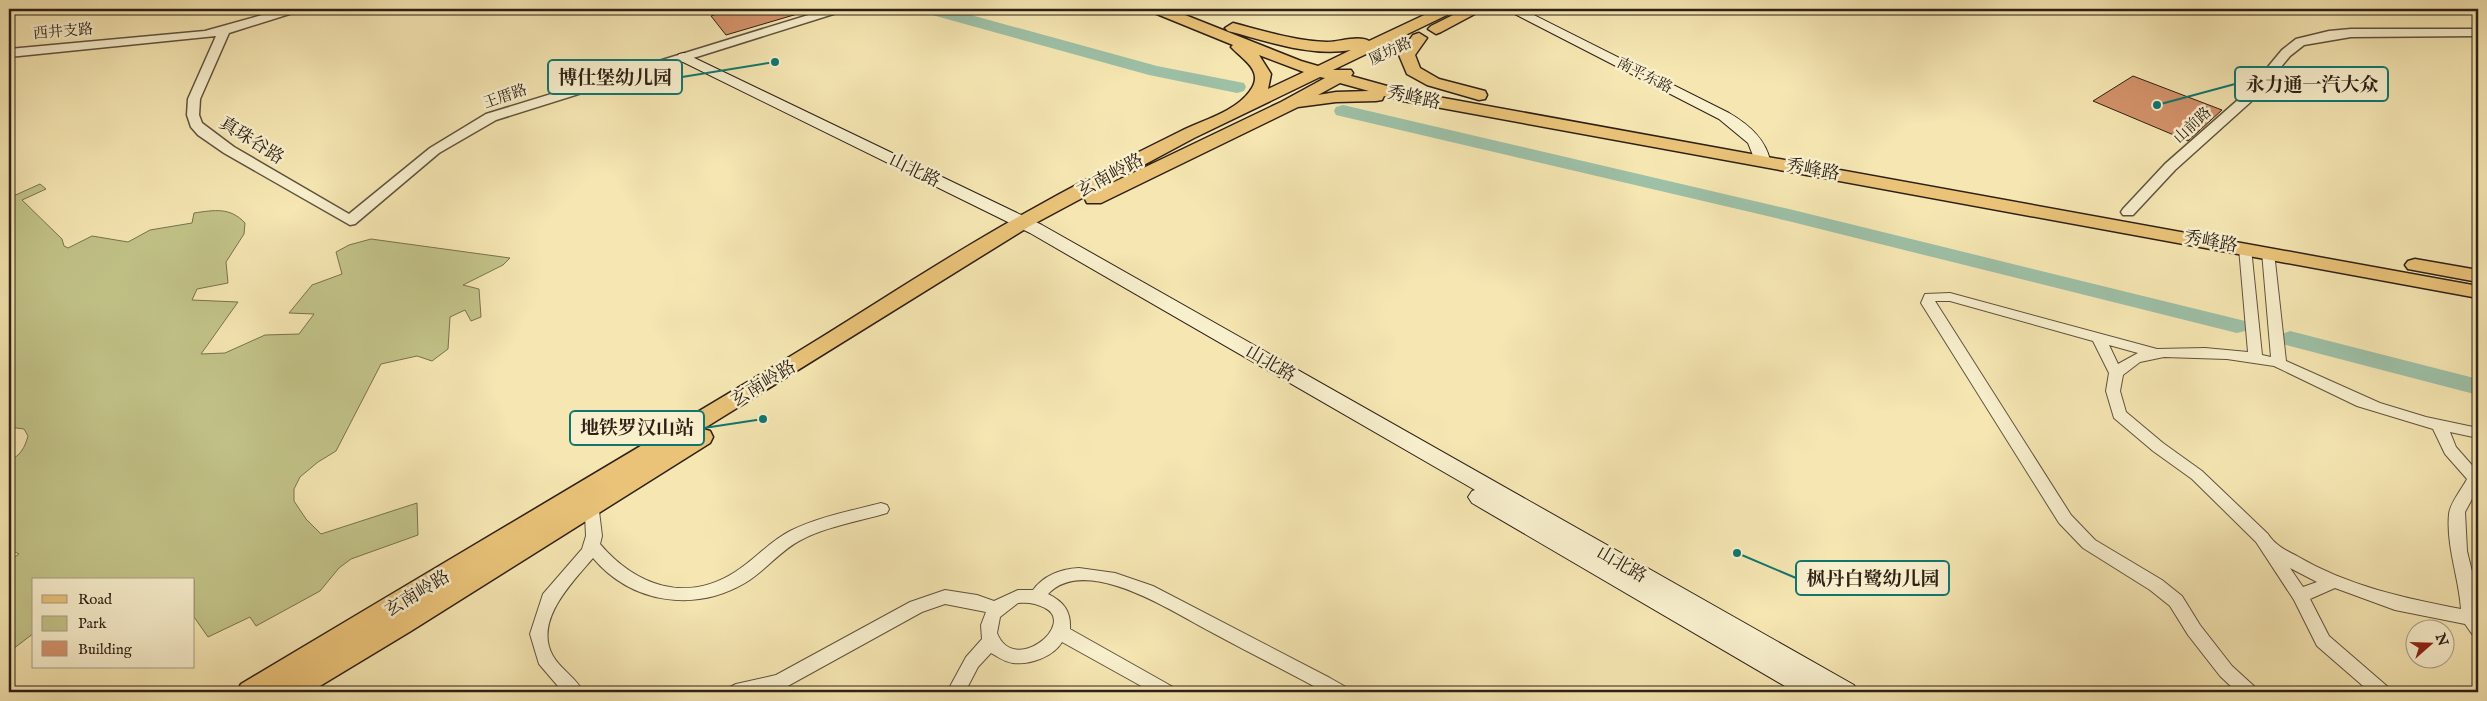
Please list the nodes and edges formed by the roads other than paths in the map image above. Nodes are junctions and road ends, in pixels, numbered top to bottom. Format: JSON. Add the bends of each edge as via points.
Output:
{"nodes":[{"id":1,"x":295,"y":9,"type":"edge"},
{"id":2,"x":839,"y":9,"type":"edge"},
{"id":3,"x":1157,"y":9,"type":"edge"},
{"id":4,"x":1185,"y":9,"type":"edge"},
{"id":5,"x":1448,"y":9,"type":"edge"},
{"id":6,"x":1476,"y":9,"type":"edge"},
{"id":7,"x":1503,"y":9,"type":"edge"},
{"id":8,"x":1512,"y":9,"type":"edge"},
{"id":9,"x":224,"y":31,"type":"junction"},
{"id":10,"x":1225,"y":31,"type":"junction"},
{"id":11,"x":1401,"y":31,"type":"junction"},
{"id":12,"x":2478,"y":34,"type":"edge"},
{"id":13,"x":1418,"y":38,"type":"junction"},
{"id":14,"x":9,"y":53,"type":"edge"},
{"id":15,"x":677,"y":60,"type":"junction"},
{"id":16,"x":1333,"y":71,"type":"junction"},
{"id":17,"x":1479,"y":95,"type":"junction"},
{"id":18,"x":1403,"y":96,"type":"junction"},
{"id":19,"x":1298,"y":97,"type":"junction"},
{"id":20,"x":1240,"y":110,"type":"junction"},
{"id":21,"x":1755,"y":153,"type":"junction"},
{"id":22,"x":2128,"y":212,"type":"junction"},
{"id":23,"x":350,"y":220,"type":"joint"},
{"id":24,"x":1025,"y":228,"type":"junction"},
{"id":25,"x":2246,"y":248,"type":"junction"},
{"id":26,"x":2268,"y":252,"type":"junction"},
{"id":27,"x":2478,"y":276,"type":"edge"},
{"id":28,"x":2478,"y":292,"type":"edge"},
{"id":29,"x":2099,"y":339,"type":"junction"},
{"id":30,"x":2161,"y":354,"type":"junction"},
{"id":31,"x":2255,"y":358,"type":"junction"},
{"id":32,"x":2279,"y":364,"type":"junction"},
{"id":33,"x":2116,"y":373,"type":"junction"},
{"id":34,"x":2440,"y":425,"type":"junction"},
{"id":35,"x":2478,"y":433,"type":"edge"},
{"id":36,"x":2477,"y":480,"type":"edge"},
{"id":37,"x":881,"y":509,"type":"dead end"},
{"id":38,"x":593,"y":515,"type":"dead end"},
{"id":39,"x":591,"y":545,"type":"junction"},
{"id":40,"x":2268,"y":548,"type":"junction"},
{"id":41,"x":2333,"y":582,"type":"junction"},
{"id":42,"x":1037,"y":596,"type":"junction"},
{"id":43,"x":2300,"y":596,"type":"junction"},
{"id":44,"x":998,"y":608,"type":"junction"},
{"id":45,"x":2474,"y":623,"type":"edge"},
{"id":46,"x":1060,"y":632,"type":"junction"},
{"id":47,"x":992,"y":640,"type":"junction"},
{"id":48,"x":772,"y":688,"type":"edge"},
{"id":49,"x":251,"y":692,"type":"edge"},
{"id":50,"x":287,"y":692,"type":"edge"},
{"id":51,"x":574,"y":692,"type":"edge"},
{"id":52,"x":736,"y":692,"type":"edge"},
{"id":53,"x":956,"y":692,"type":"edge"},
{"id":54,"x":1167,"y":692,"type":"edge"},
{"id":55,"x":1340,"y":692,"type":"edge"},
{"id":56,"x":1816,"y":692,"type":"edge"},
{"id":57,"x":1845,"y":692,"type":"edge"},
{"id":58,"x":2249,"y":692,"type":"edge"},
{"id":59,"x":2382,"y":692,"type":"edge"}],
"edges":[{"from":1,"to":9,"type":"street","name":"西井支路"},
{"from":2,"to":15,"type":"street","name":"王厝路"},
{"from":3,"to":10,"type":"main road","name":"秀峰路"},
{"from":4,"to":10,"type":"main road","name":"秀峰路"},
{"from":5,"to":11,"type":"main road","name":"厦坊路"},
{"from":6,"to":13,"type":"main road","name":"厦坊路"},
{"from":7,"to":21,"type":"main road","name":"南平东路","via":[[1700,108],[1727,124]]},
{"from":8,"to":21,"type":"main road","name":"南平东路","via":[[1714,110],[1734,122]]},
{"from":9,"to":14,"type":"street","name":"西井支路"},
{"from":9,"to":23,"type":"street","name":"真珠谷路","via":[[194,99],[192,110],[196,124],[229,150]]},
{"from":10,"to":11,"type":"main road","via":[[1321,47],[1358,44]]},
{"from":10,"to":16,"type":"main road","name":"秀峰路"},
{"from":10,"to":20,"type":"main road","via":[[1256,60],[1263,74],[1258,94]]},
{"from":11,"to":16,"type":"main road","name":"厦坊路"},
{"from":12,"to":22,"type":"street","name":"山前路","via":[[2351,33],[2300,42],[2286,53],[2251,95],[2170,167]]},
{"from":13,"to":16,"type":"main road","name":"厦坊路"},
{"from":13,"to":17,"type":"main road","via":[[1407,55],[1412,71],[1433,82]]},
{"from":15,"to":23,"type":"street","name":"王厝路","via":[[510,110],[476,124],[441,145]]},
{"from":15,"to":24,"type":"main road","name":"山北路"},
{"from":16,"to":17,"type":"main road","name":"秀峰路"},
{"from":16,"to":18,"type":"main road","name":"秀峰路"},
{"from":16,"to":19,"type":"main road","name":"厦坊路"},
{"from":16,"to":19,"type":"main road","name":"厦坊路"},
{"from":17,"to":21,"type":"main road","name":"秀峰路"},
{"from":18,"to":19,"type":"main road"},
{"from":18,"to":21,"type":"main road","name":"秀峰路"},
{"from":19,"to":20,"type":"main road","name":"玄南岭路"},
{"from":19,"to":24,"type":"main road","name":"玄南岭路"},
{"from":20,"to":24,"type":"main road","name":"玄南岭路","via":[[1188,134]]},
{"from":21,"to":22,"type":"main road","name":"秀峰路"},
{"from":21,"to":25,"type":"main road","name":"秀峰路"},
{"from":22,"to":27,"type":"main road","name":"秀峰路"},
{"from":24,"to":49,"type":"main road","name":"玄南岭路"},
{"from":24,"to":50,"type":"main road","name":"玄南岭路","via":[[419,614]]},
{"from":24,"to":56,"type":"main road","name":"山北路"},
{"from":24,"to":57,"type":"main road","name":"山北路"},
{"from":25,"to":26,"type":"main road","name":"秀峰路"},
{"from":25,"to":31,"type":"street"},
{"from":26,"to":28,"type":"main road","name":"秀峰路"},
{"from":26,"to":32,"type":"street"},
{"from":29,"to":30,"type":"street"},
{"from":29,"to":33,"type":"street"},
{"from":29,"to":58,"type":"street","via":[[1950,298],[1930,297],[1928,303],[2065,519],[2089,544],[2156,585],[2176,602],[2226,672]]},
{"from":30,"to":31,"type":"street","via":[[2222,353]]},
{"from":30,"to":33,"type":"street","via":[[2136,358]]},
{"from":31,"to":32,"type":"street"},
{"from":32,"to":34,"type":"street","via":[[2373,406]]},
{"from":33,"to":40,"type":"street","via":[[2113,391],[2119,414],[2197,475],[2262,538]]},
{"from":34,"to":35,"type":"street"},
{"from":34,"to":36,"type":"street","via":[[2450,450]]},
{"from":36,"to":45,"type":"street","via":[[2457,512],[2459,551]]},
{"from":37,"to":39,"type":"street","via":[[807,531],[784,542],[740,577],[713,591],[676,596],[648,590],[616,572]]},
{"from":38,"to":39,"type":"street"},
{"from":39,"to":51,"type":"street","via":[[589,552],[548,599],[539,634],[545,659]]},
{"from":40,"to":41,"type":"street"},
{"from":40,"to":43,"type":"street"},
{"from":41,"to":43,"type":"street"},
{"from":41,"to":45,"type":"street","via":[[2395,604]]},
{"from":42,"to":44,"type":"street","via":[[1019,596]]},
{"from":42,"to":46,"type":"street","via":[[1056,605],[1062,614]]},
{"from":42,"to":55,"type":"street","via":[[1056,579],[1071,574],[1085,574],[1139,587]]},
{"from":43,"to":59,"type":"street","via":[[2324,641]]},
{"from":44,"to":47,"type":"street","via":[[988,626]]},
{"from":44,"to":48,"type":"street","via":[[945,597],[916,607]]},
{"from":46,"to":47,"type":"street","via":[[1054,642],[1041,652],[1026,656],[996,648]]},
{"from":46,"to":54,"type":"street"},
{"from":47,"to":53,"type":"street","via":[[972,662]]},
{"from":48,"to":52,"type":"street"}]}
